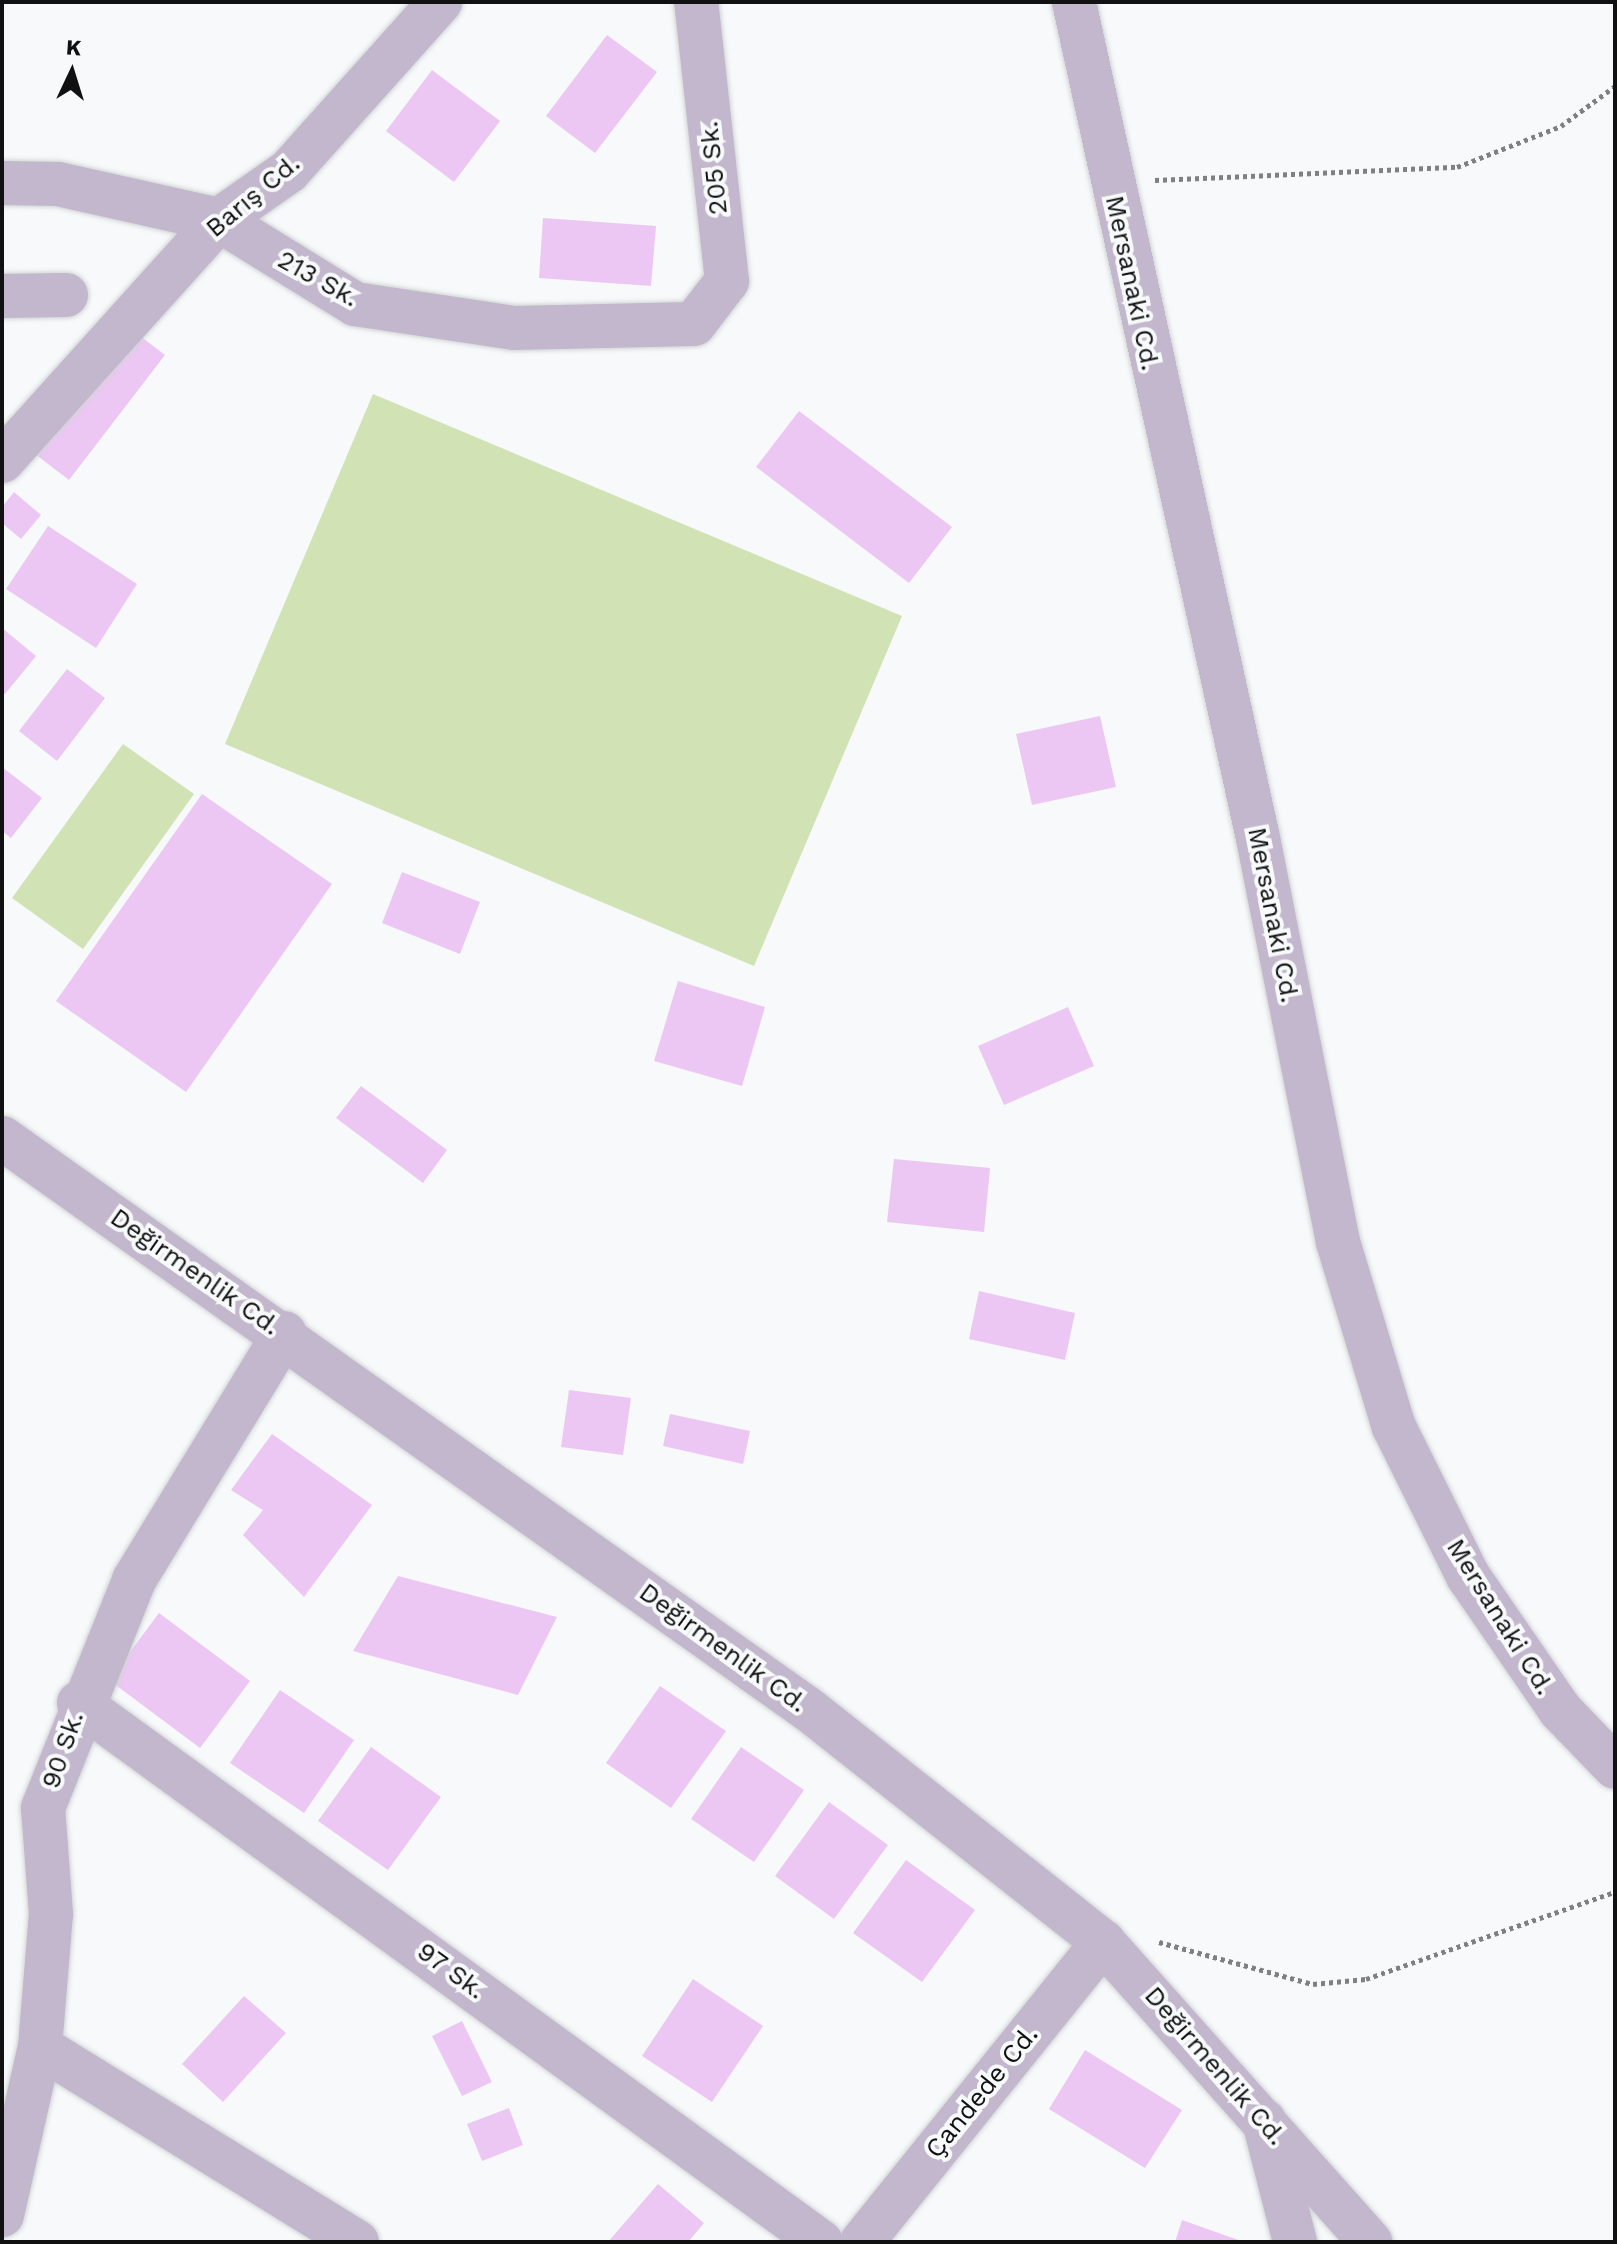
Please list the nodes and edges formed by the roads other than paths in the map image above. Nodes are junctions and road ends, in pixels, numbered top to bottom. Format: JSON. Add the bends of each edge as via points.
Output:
{"nodes":[{"id":1,"x":440,"y":2,"type":"edge"},
{"id":2,"x":696,"y":2,"type":"edge"},
{"id":3,"x":1074,"y":2,"type":"edge"},
{"id":4,"x":2,"y":183,"type":"edge"},
{"id":5,"x":219,"y":220,"type":"junction"},
{"id":6,"x":66,"y":295,"type":"dead end"},
{"id":7,"x":2,"y":296,"type":"edge"},
{"id":8,"x":694,"y":324,"type":"joint"},
{"id":9,"x":2,"y":461,"type":"edge"},
{"id":10,"x":2,"y":1138,"type":"edge"},
{"id":11,"x":285,"y":1333,"type":"junction"},
{"id":12,"x":79,"y":1703,"type":"junction"},
{"id":13,"x":1615,"y":1767,"type":"edge"},
{"id":14,"x":1103,"y":1942,"type":"junction"},
{"id":15,"x":40,"y":2047,"type":"junction"},
{"id":16,"x":1264,"y":2121,"type":"junction"},
{"id":17,"x":2,"y":2215,"type":"edge"},
{"id":18,"x":357,"y":2242,"type":"edge"},
{"id":19,"x":821,"y":2242,"type":"edge"},
{"id":20,"x":862,"y":2242,"type":"edge"},
{"id":21,"x":1295,"y":2242,"type":"edge"},
{"id":22,"x":1370,"y":2242,"type":"edge"}],
"edges":[{"from":1,"to":5,"type":"street","name":"Barış Cd.","via":[[289,171]]},
{"from":2,"to":8,"type":"street","name":"205 Sk.","via":[[727,281]]},
{"from":3,"to":13,"type":"street","name":"Mersanaki Cd.","via":[[1258,838],[1338,1242],[1394,1427],[1468,1576],[1560,1710]]},
{"from":4,"to":5,"type":"street","name":"213 Sk.","via":[[58,184]]},
{"from":5,"to":8,"type":"street","name":"213 Sk.","via":[[355,304],[514,328]]},
{"from":5,"to":9,"type":"street","name":"Barış Cd."},
{"from":6,"to":7,"type":"street"},
{"from":10,"to":11,"type":"street","name":"Değirmenlik Cd."},
{"from":11,"to":12,"type":"street","name":"90 Sk.","via":[[134,1580]]},
{"from":11,"to":14,"type":"street","name":"Değirmenlik Cd.","via":[[808,1709]]},
{"from":12,"to":15,"type":"street","name":"90 Sk.","via":[[43,1808],[51,1914]]},
{"from":12,"to":19,"type":"street","name":"97 Sk."},
{"from":14,"to":16,"type":"street","name":"Değirmenlik Cd."},
{"from":14,"to":20,"type":"street","name":"Çandede Cd."},
{"from":15,"to":17,"type":"street","name":"90 Sk."},
{"from":15,"to":18,"type":"street"},
{"from":16,"to":21,"type":"street"},
{"from":16,"to":22,"type":"street","name":"Değirmenlik Cd."}]}
